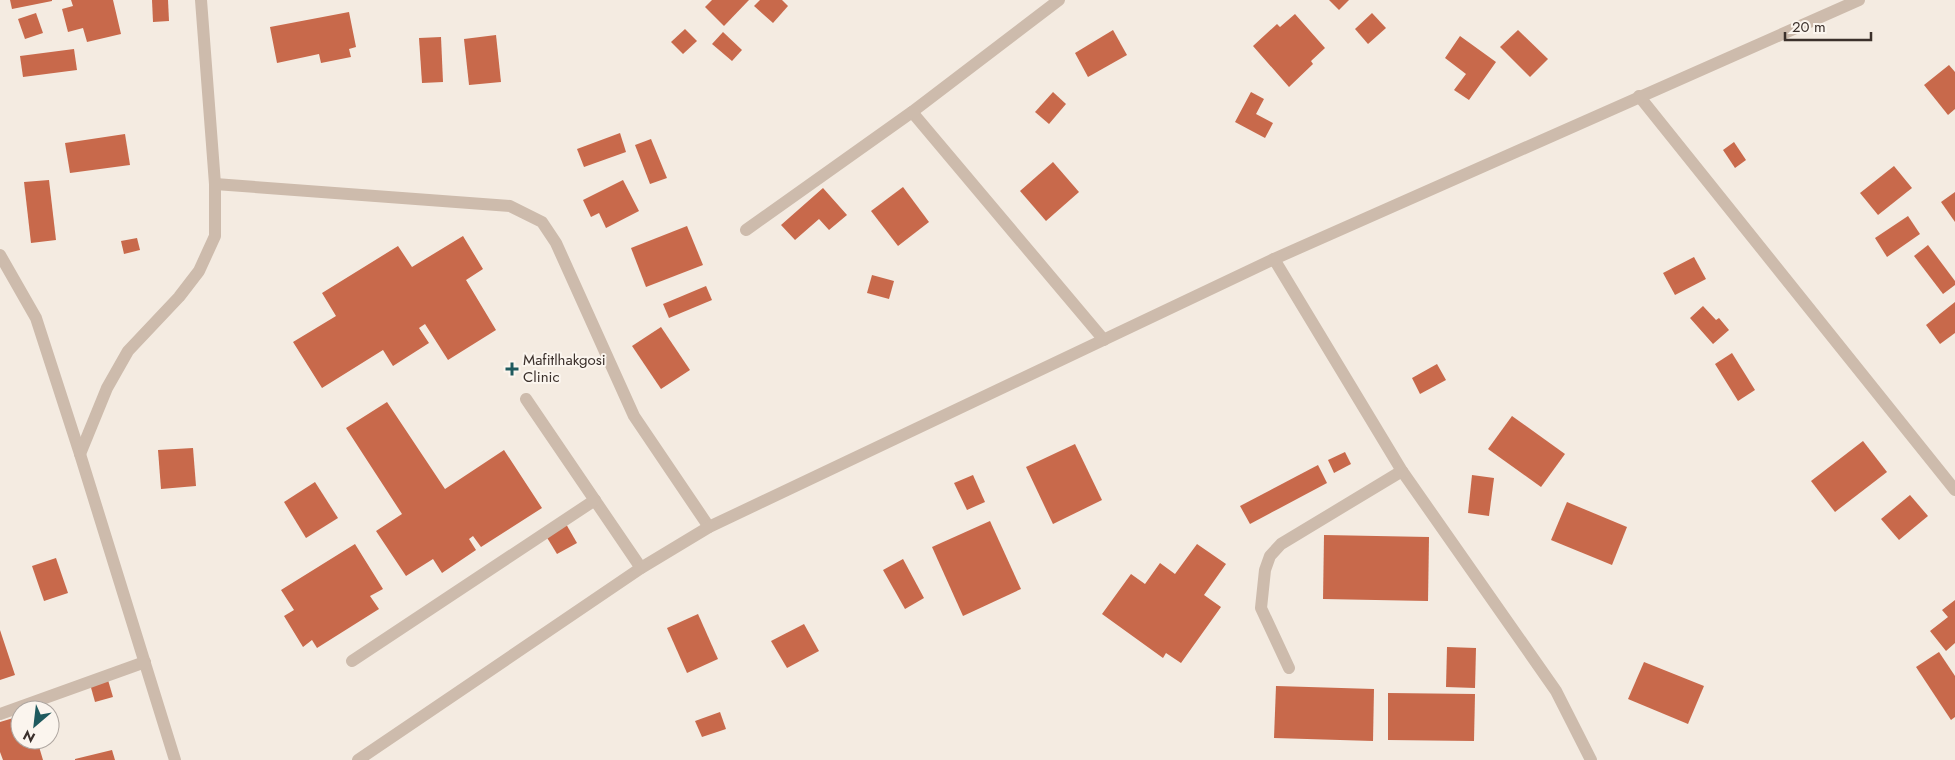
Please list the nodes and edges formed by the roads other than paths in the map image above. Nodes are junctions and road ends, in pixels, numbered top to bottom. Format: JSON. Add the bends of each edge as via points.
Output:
{"nodes":[{"id":1,"x":201,"y":0,"type":"edge"},
{"id":2,"x":1059,"y":0,"type":"edge"},
{"id":3,"x":1859,"y":0,"type":"edge"},
{"id":4,"x":1638,"y":96,"type":"junction"},
{"id":5,"x":912,"y":112,"type":"junction"},
{"id":6,"x":215,"y":184,"type":"junction"},
{"id":7,"x":746,"y":230,"type":"dead end"},
{"id":8,"x":0,"y":255,"type":"edge"},
{"id":9,"x":1274,"y":259,"type":"junction"},
{"id":10,"x":1104,"y":340,"type":"junction"},
{"id":11,"x":526,"y":399,"type":"dead end"},
{"id":12,"x":80,"y":454,"type":"junction"},
{"id":13,"x":1402,"y":471,"type":"junction"},
{"id":14,"x":1955,"y":490,"type":"edge"},
{"id":15,"x":595,"y":500,"type":"junction"},
{"id":16,"x":709,"y":527,"type":"junction"},
{"id":17,"x":642,"y":568,"type":"junction"},
{"id":18,"x":352,"y":661,"type":"dead end"},
{"id":19,"x":145,"y":662,"type":"junction"},
{"id":20,"x":1289,"y":668,"type":"dead end"},
{"id":21,"x":0,"y":714,"type":"edge"},
{"id":22,"x":175,"y":760,"type":"edge"},
{"id":23,"x":358,"y":760,"type":"edge"},
{"id":24,"x":1591,"y":760,"type":"edge"}],
"edges":[{"from":1,"to":6,"type":"street"},
{"from":2,"to":5,"type":"street"},
{"from":3,"to":4,"type":"street"},
{"from":4,"to":9,"type":"street"},
{"from":4,"to":14,"type":"street"},
{"from":5,"to":7,"type":"street"},
{"from":5,"to":10,"type":"street"},
{"from":6,"to":12,"type":"street","via":[[216,236],[199,271],[128,351],[107,388]]},
{"from":6,"to":16,"type":"street","via":[[510,206],[542,222],[556,244],[634,416]]},
{"from":8,"to":12,"type":"street","via":[[36,318]]},
{"from":9,"to":10,"type":"street"},
{"from":9,"to":13,"type":"street"},
{"from":10,"to":16,"type":"street"},
{"from":11,"to":15,"type":"street"},
{"from":12,"to":19,"type":"street"},
{"from":13,"to":20,"type":"street","via":[[1281,544],[1270,556],[1265,570],[1261,608]]},
{"from":13,"to":24,"type":"street","via":[[1556,691]]},
{"from":15,"to":17,"type":"street"},
{"from":15,"to":18,"type":"street"},
{"from":16,"to":17,"type":"street"},
{"from":17,"to":23,"type":"street"},
{"from":19,"to":21,"type":"street"},
{"from":19,"to":22,"type":"street"}]}
